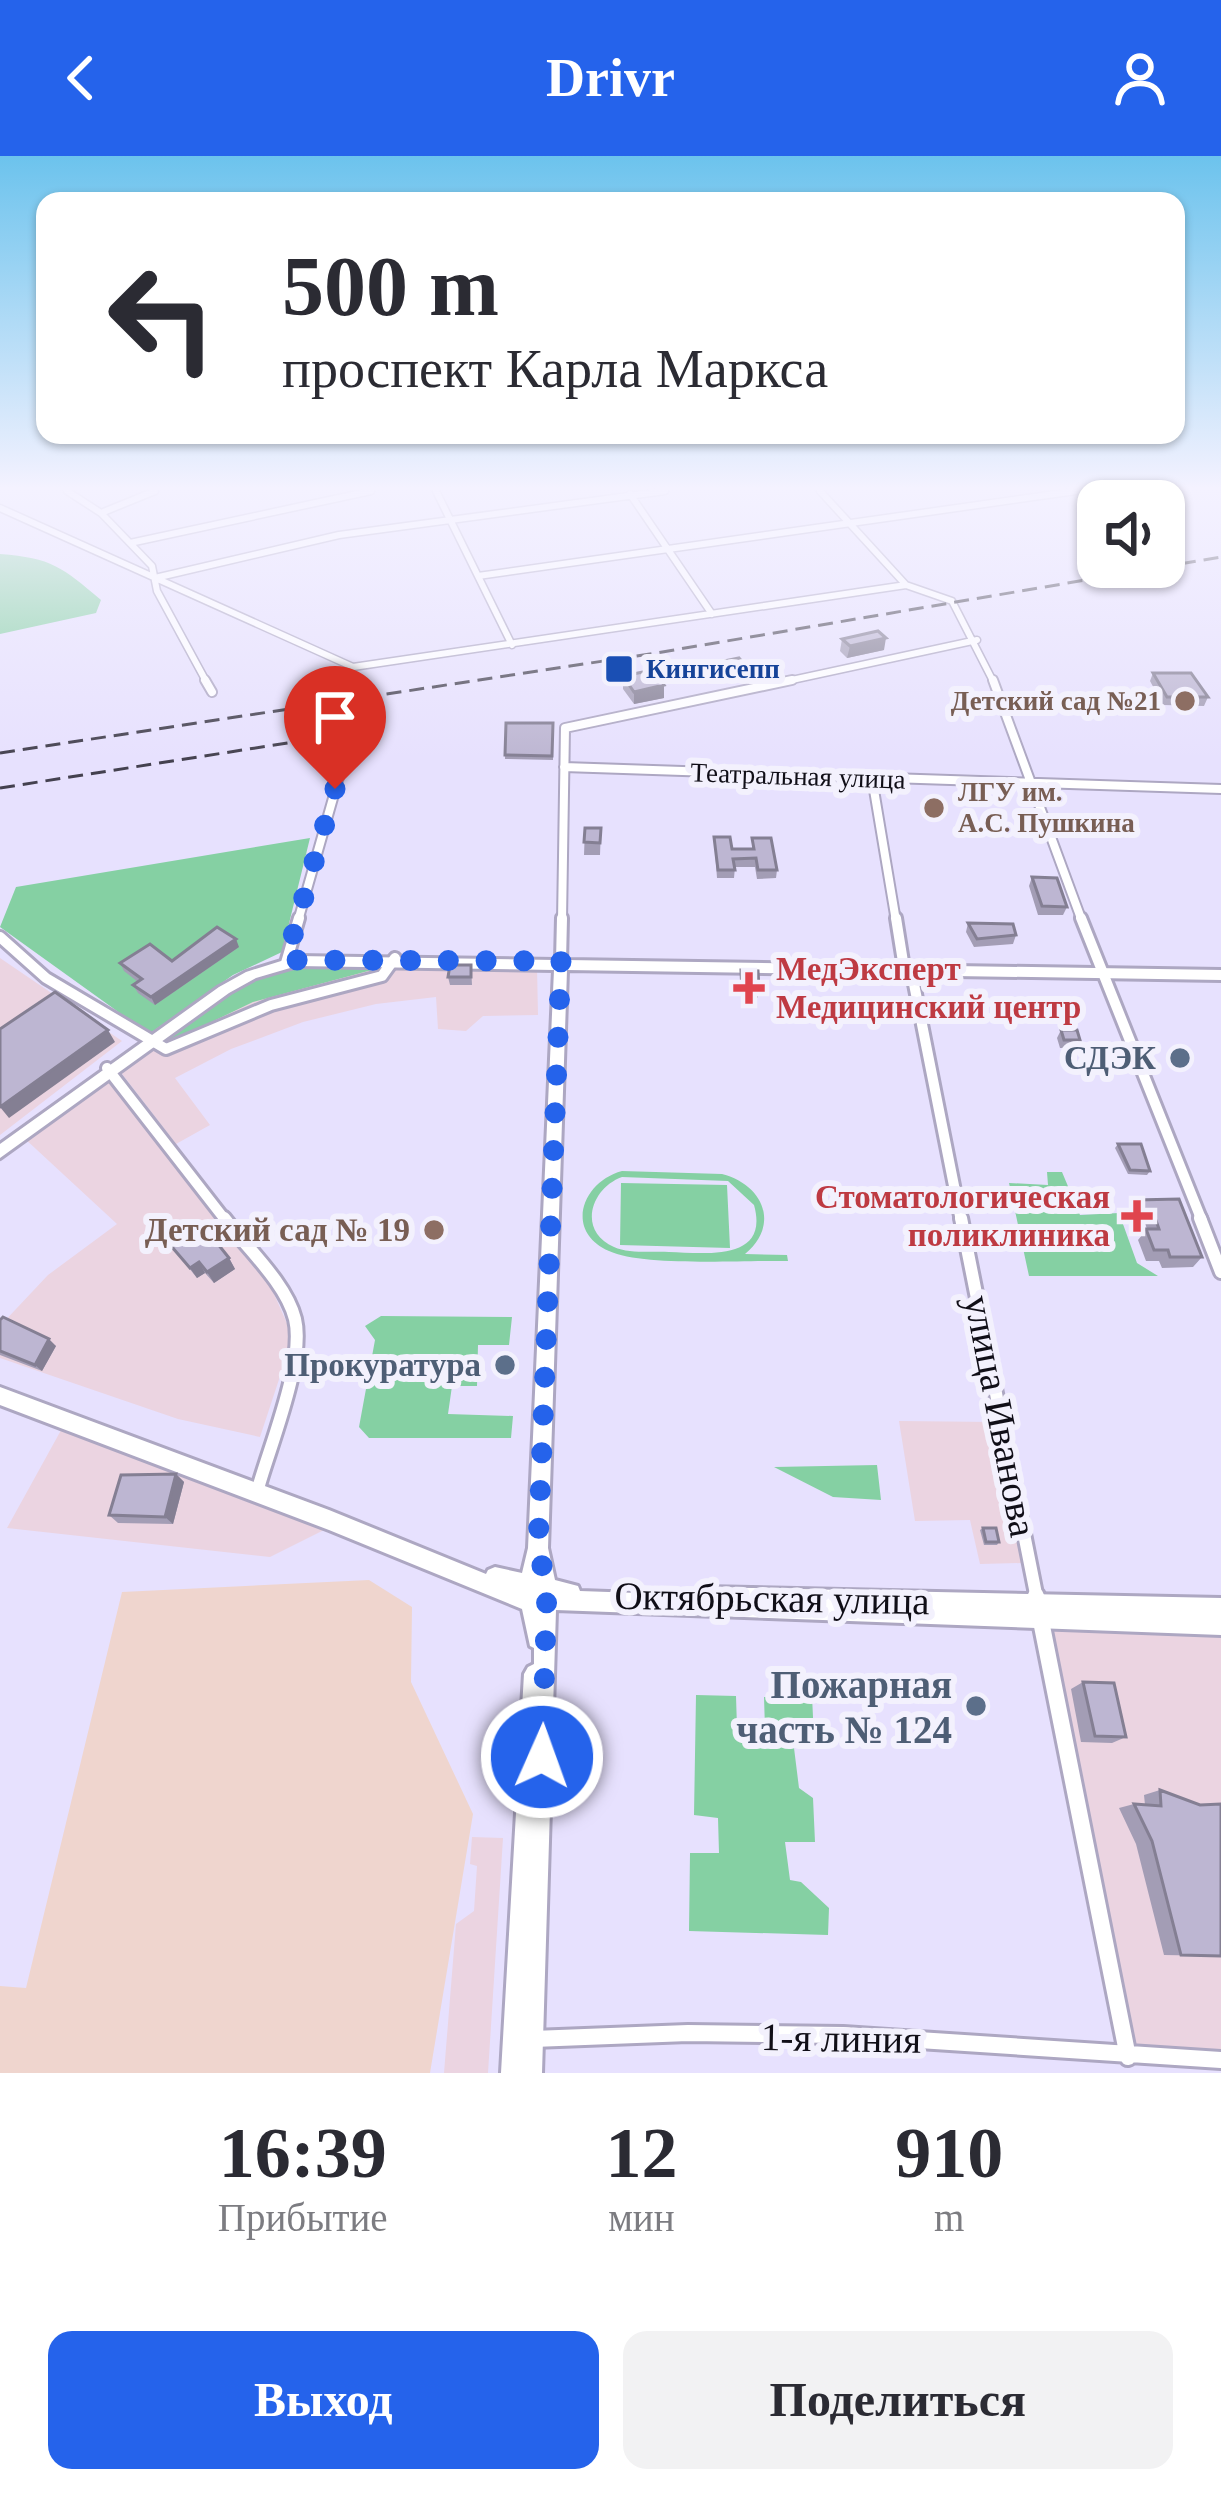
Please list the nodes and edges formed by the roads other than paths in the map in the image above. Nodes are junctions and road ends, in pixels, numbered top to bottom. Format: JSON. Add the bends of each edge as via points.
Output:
{"nodes":[{"id":1,"x":156,"y":580,"type":"edge"},
{"id":2,"x":160,"y":580,"type":"edge"},
{"id":3,"x":481,"y":580,"type":"edge"},
{"id":4,"x":687,"y":580,"type":"edge"},
{"id":5,"x":902,"y":580,"type":"edge"},
{"id":6,"x":906,"y":585,"type":"junction"},
{"id":7,"x":712,"y":614,"type":"junction"},
{"id":8,"x":977,"y":640,"type":"junction"},
{"id":9,"x":512,"y":644,"type":"junction"},
{"id":10,"x":212,"y":692,"type":"dead end"},
{"id":11,"x":345,"y":756,"type":"dead end"},
{"id":12,"x":564,"y":767,"type":"junction"},
{"id":13,"x":872,"y":778,"type":"junction"},
{"id":14,"x":1032,"y":784,"type":"junction"},
{"id":15,"x":1221,"y":789,"type":"edge"},
{"id":16,"x":0,"y":937,"type":"edge"},
{"id":17,"x":394,"y":959,"type":"junction"},
{"id":18,"x":286,"y":962,"type":"junction"},
{"id":19,"x":561,"y":962,"type":"junction"},
{"id":20,"x":905,"y":969,"type":"junction"},
{"id":21,"x":1104,"y":972,"type":"junction"},
{"id":22,"x":1221,"y":973,"type":"edge"},
{"id":23,"x":151,"y":1039,"type":"junction"},
{"id":24,"x":108,"y":1069,"type":"junction"},
{"id":25,"x":0,"y":1150,"type":"edge"},
{"id":26,"x":1221,"y":1272,"type":"edge"},
{"id":27,"x":0,"y":1385,"type":"edge"},
{"id":28,"x":0,"y":1396,"type":"edge"},
{"id":29,"x":259,"y":1485,"type":"junction"},
{"id":30,"x":538,"y":1594,"type":"junction"},
{"id":31,"x":1221,"y":1608,"type":"edge"},
{"id":32,"x":1040,"y":1611,"type":"junction"},
{"id":33,"x":1221,"y":1625,"type":"edge"},
{"id":34,"x":533,"y":2039,"type":"junction"},
{"id":35,"x":1128,"y":2057,"type":"junction"},
{"id":36,"x":1221,"y":2060,"type":"edge"},
{"id":37,"x":514,"y":2073,"type":"edge"},
{"id":38,"x":529,"y":2073,"type":"edge"}],
"edges":[{"from":1,"to":10,"type":"street"},
{"from":2,"to":9,"type":"street","via":[[353,667]]},
{"from":3,"to":9,"type":"street"},
{"from":4,"to":7,"type":"street"},
{"from":5,"to":6,"type":"street"},
{"from":6,"to":7,"type":"street"},
{"from":6,"to":8,"type":"street","via":[[952,601]]},
{"from":7,"to":9,"type":"street"},
{"from":8,"to":12,"type":"street","via":[[565,728]]},
{"from":8,"to":14,"type":"street"},
{"from":11,"to":18,"type":"street"},
{"from":12,"to":13,"type":"street","name":"Театральная улица"},
{"from":12,"to":19,"type":"street"},
{"from":13,"to":14,"type":"street","name":"Театральная улица"},
{"from":13,"to":20,"type":"street","name":"улица Иванова"},
{"from":14,"to":15,"type":"street","name":"Театральная улица"},
{"from":14,"to":21,"type":"street"},
{"from":16,"to":23,"type":"street","via":[[46,978]]},
{"from":17,"to":18,"type":"street"},
{"from":17,"to":19,"type":"street"},
{"from":17,"to":23,"type":"street","via":[[382,976],[252,1010],[166,1049]]},
{"from":18,"to":23,"type":"street","via":[[224,990]]},
{"from":19,"to":20,"type":"street"},
{"from":19,"to":30,"type":"street"},
{"from":20,"to":21,"type":"street"},
{"from":20,"to":32,"type":"street","name":"улица Иванова"},
{"from":21,"to":22,"type":"street"},
{"from":21,"to":26,"type":"street"},
{"from":23,"to":24,"type":"street"},
{"from":24,"to":25,"type":"street"},
{"from":24,"to":29,"type":"street","via":[[296,1319],[295,1355]]},
{"from":27,"to":29,"type":"street","name":"Октябрьская улица"},
{"from":28,"to":30,"type":"street"},
{"from":29,"to":30,"type":"street","name":"Октябрьская улица"},
{"from":30,"to":32,"type":"street","name":"Октябрьская улица"},
{"from":30,"to":34,"type":"street"},
{"from":30,"to":37,"type":"street"},
{"from":31,"to":32,"type":"street","name":"Октябрьская улица"},
{"from":32,"to":33,"type":"street"},
{"from":32,"to":35,"type":"street","name":"улица Иванова"},
{"from":34,"to":35,"type":"street","name":"1-я линия","via":[[945,2040]]},
{"from":34,"to":38,"type":"street"},
{"from":35,"to":36,"type":"street","name":"1-я линия"}]}
